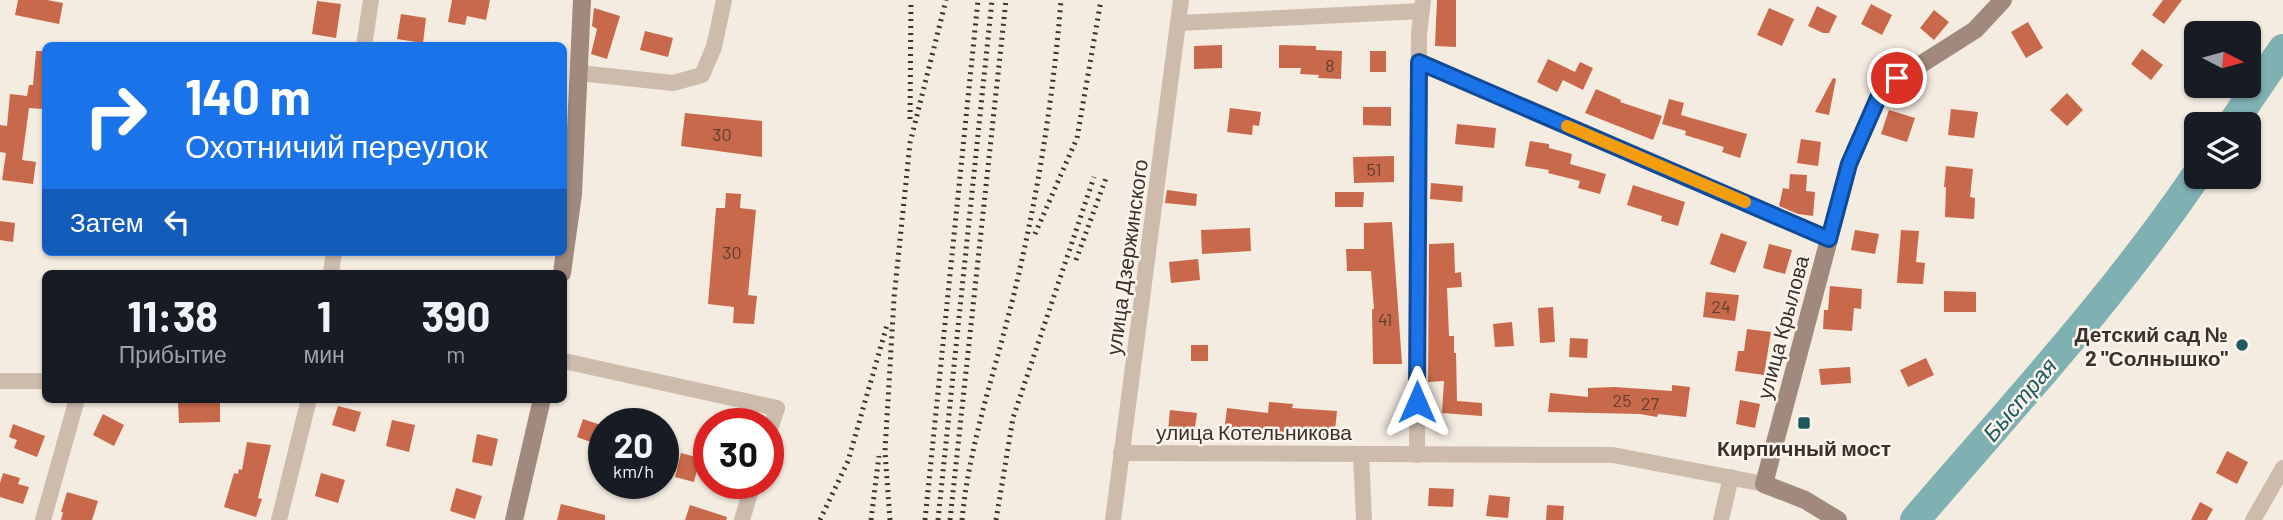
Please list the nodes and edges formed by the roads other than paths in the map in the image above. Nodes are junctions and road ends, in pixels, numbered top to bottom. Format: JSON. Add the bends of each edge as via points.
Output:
{"nodes":[{"id":1,"x":371,"y":0,"type":"edge"},
{"id":2,"x":582,"y":0,"type":"edge"},
{"id":3,"x":724,"y":0,"type":"edge"},
{"id":4,"x":1181,"y":0,"type":"edge"},
{"id":5,"x":2003,"y":0,"type":"edge"},
{"id":6,"x":1422,"y":6,"type":"edge"},
{"id":7,"x":1179,"y":23,"type":"junction"},
{"id":8,"x":365,"y":42,"type":"edge"},
{"id":9,"x":1419,"y":62,"type":"junction"},
{"id":10,"x":579,"y":73,"type":"junction"},
{"id":11,"x":567,"y":237,"type":"edge"},
{"id":12,"x":1829,"y":239,"type":"junction"},
{"id":13,"x":567,"y":362,"type":"edge"},
{"id":14,"x":0,"y":382,"type":"edge"},
{"id":15,"x":42,"y":382,"type":"edge"},
{"id":16,"x":76,"y":403,"type":"edge"},
{"id":17,"x":308,"y":403,"type":"edge"},
{"id":18,"x":541,"y":403,"type":"edge"},
{"id":19,"x":777,"y":408,"type":"edge"},
{"id":20,"x":1121,"y":453,"type":"junction"},
{"id":21,"x":1361,"y":454,"type":"junction"},
{"id":22,"x":1417,"y":455,"type":"junction"},
{"id":23,"x":2283,"y":468,"type":"edge"},
{"id":24,"x":1731,"y":477,"type":"junction"},
{"id":25,"x":1764,"y":484,"type":"junction"},
{"id":26,"x":748,"y":499,"type":"edge"},
{"id":27,"x":43,"y":520,"type":"edge"},
{"id":28,"x":279,"y":520,"type":"edge"},
{"id":29,"x":514,"y":520,"type":"edge"},
{"id":30,"x":742,"y":520,"type":"edge"},
{"id":31,"x":1113,"y":520,"type":"edge"},
{"id":32,"x":1364,"y":520,"type":"edge"},
{"id":33,"x":1721,"y":520,"type":"edge"},
{"id":34,"x":1839,"y":520,"type":"edge"},
{"id":35,"x":2253,"y":520,"type":"edge"}],
"edges":[{"from":1,"to":8,"type":"street"},
{"from":2,"to":10,"type":"street"},
{"from":3,"to":10,"type":"street","via":[[714,47],[702,75],[673,83]]},
{"from":4,"to":7,"type":"street","name":"улица Дзержинского"},
{"from":5,"to":12,"type":"street","name":"улица Крылова","via":[[1975,30],[1882,89],[1849,164]]},
{"from":6,"to":7,"type":"street"},
{"from":6,"to":9,"type":"street"},
{"from":7,"to":20,"type":"street","name":"улица Дзержинского"},
{"from":9,"to":12,"type":"street"},
{"from":9,"to":22,"type":"street"},
{"from":10,"to":11,"type":"street"},
{"from":12,"to":25,"type":"street","name":"улица Крылова"},
{"from":13,"to":19,"type":"street"},
{"from":14,"to":15,"type":"street"},
{"from":16,"to":27,"type":"street"},
{"from":17,"to":28,"type":"street"},
{"from":18,"to":29,"type":"street"},
{"from":20,"to":21,"type":"street","name":"улица Котельникова"},
{"from":20,"to":31,"type":"street","name":"улица Дзержинского"},
{"from":21,"to":22,"type":"street","name":"улица Котельникова"},
{"from":21,"to":32,"type":"street"},
{"from":22,"to":24,"type":"street","name":"улица Котельникова","via":[[1613,455]]},
{"from":23,"to":35,"type":"street"},
{"from":24,"to":25,"type":"street","name":"улица Котельникова"},
{"from":24,"to":33,"type":"street"},
{"from":25,"to":34,"type":"street","name":"улица Котельникова"},
{"from":26,"to":30,"type":"street"}]}
